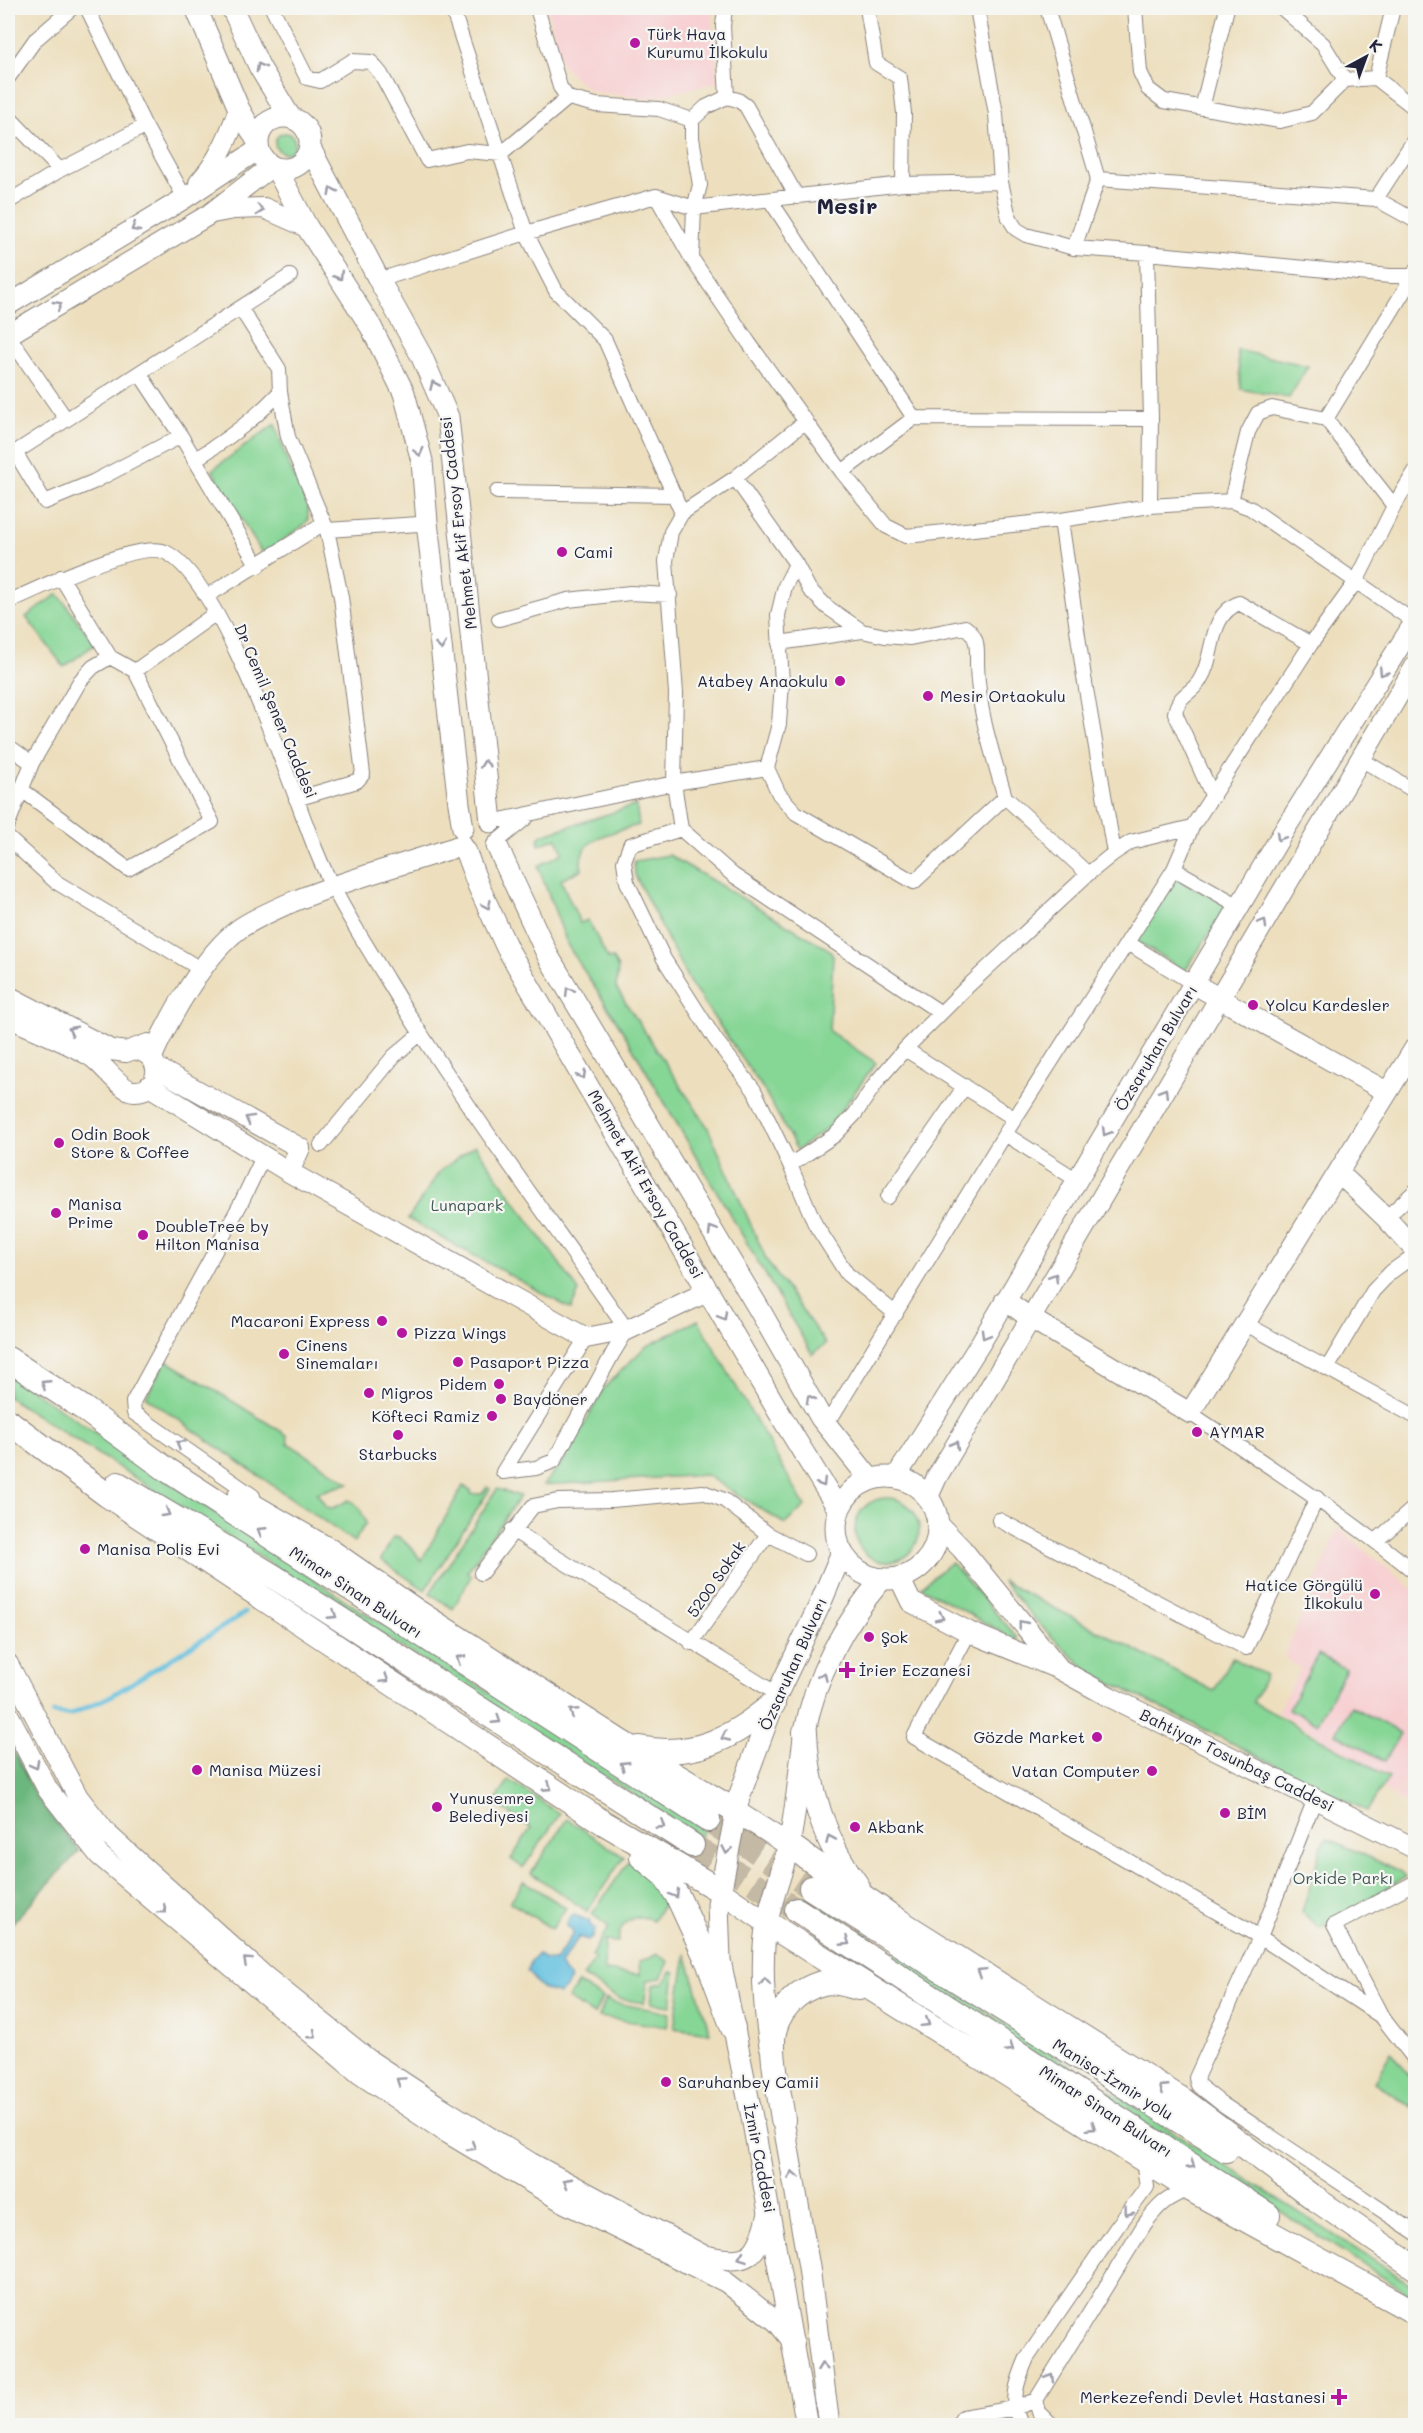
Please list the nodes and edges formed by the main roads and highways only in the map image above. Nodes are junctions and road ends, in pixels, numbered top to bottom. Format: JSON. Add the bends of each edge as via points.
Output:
{"nodes":[{"id":1,"x":196,"y":8,"type":"edge"},
{"id":2,"x":232,"y":8,"type":"edge"},
{"id":3,"x":290,"y":117,"type":"junction"},
{"id":4,"x":258,"y":146,"type":"junction"},
{"id":5,"x":310,"y":148,"type":"junction"},
{"id":6,"x":274,"y":167,"type":"junction"},
{"id":7,"x":496,"y":836,"type":"junction"},
{"id":8,"x":464,"y":841,"type":"junction"},
{"id":9,"x":8,"y":1359,"type":"edge"},
{"id":10,"x":83,"y":1408,"type":"junction"},
{"id":11,"x":8,"y":1420,"type":"edge"},
{"id":12,"x":870,"y":1479,"type":"junction"},
{"id":13,"x":839,"y":1510,"type":"junction"},
{"id":14,"x":842,"y":1552,"type":"junction"},
{"id":15,"x":891,"y":1579,"type":"junction"},
{"id":16,"x":775,"y":1699,"type":"junction"},
{"id":17,"x":805,"y":1732,"type":"junction"},
{"id":18,"x":622,"y":1743,"type":"junction"},
{"id":19,"x":735,"y":1811,"type":"junction"},
{"id":20,"x":708,"y":1820,"type":"tunnel mouth"},
{"id":21,"x":604,"y":1823,"type":"junction"},
{"id":22,"x":692,"y":1845,"type":"tunnel mouth"},
{"id":23,"x":789,"y":1845,"type":"junction"},
{"id":24,"x":816,"y":1878,"type":"junction"},
{"id":25,"x":719,"y":1890,"type":"junction"},
{"id":26,"x":797,"y":1910,"type":"tunnel mouth"},
{"id":27,"x":891,"y":1916,"type":"junction"},
{"id":28,"x":776,"y":1930,"type":"junction"},
{"id":29,"x":876,"y":1993,"type":"junction"},
{"id":30,"x":733,"y":2028,"type":"junction"},
{"id":31,"x":783,"y":2120,"type":"junction"},
{"id":32,"x":1416,"y":2269,"type":"edge"},
{"id":33,"x":1416,"y":2312,"type":"edge"},
{"id":34,"x":807,"y":2426,"type":"edge"},
{"id":35,"x":829,"y":2426,"type":"edge"}],
"edges":[{"from":1,"to":4,"type":"main road"},
{"from":3,"to":2,"type":"main road","one_way":true,"via":[[260,68]]},
{"from":3,"to":4,"type":"main road","via":[[268,122]]},
{"from":3,"to":5,"type":"main road","via":[[308,132]]},
{"from":4,"to":6,"type":"main road","via":[[266,162]]},
{"from":5,"to":6,"type":"main road","via":[[297,166]]},
{"from":7,"to":5,"type":"main road","name":"Mehmet Akif Ersoy Caddesi","one_way":true,"via":[[448,417],[421,355]]},
{"from":6,"to":8,"type":"main road","name":"Mehmet Akif Ersoy Caddesi","one_way":true,"via":[[371,327],[404,393],[422,461]]},
{"from":7,"to":8,"type":"main road","via":[[479,818],[473,819]]},
{"from":7,"to":8,"type":"main road","via":[[494,851],[483,857],[470,855]]},
{"from":12,"to":7,"type":"main road","name":"Mehmet Akif Ersoy Caddesi","one_way":true,"via":[[821,1418],[554,966]]},
{"from":8,"to":13,"type":"main road","name":"Mehmet Akif Ersoy Caddesi","one_way":true,"via":[[478,885],[507,948]]},
{"from":10,"to":9,"type":"highway","name":"Mimar Sinan Bulvarı","one_way":true},
{"from":18,"to":10,"type":"highway","one_way":true,"via":[[330,1551]]},
{"from":20,"to":10,"type":"highway","name":"Mimar Sinan Bulvarı","one_way":true,"via":[[166,1469]]},
{"from":11,"to":21,"type":"highway","one_way":true,"via":[[117,1502]]},
{"from":11,"to":22,"type":"highway","name":"Mimar Sinan Bulvarı","one_way":true,"via":[[273,1576]]},
{"from":12,"to":13,"type":"main road","via":[[857,1486]]},
{"from":12,"to":15,"type":"main road","via":[[896,1477],[909,1481],[928,1497],[936,1510],[939,1525],[931,1555],[921,1566]]},
{"from":13,"to":14,"type":"main road","via":[[836,1525]]},
{"from":14,"to":15,"type":"main road","via":[[860,1571]]},
{"from":14,"to":16,"type":"main road","name":"Özsaruhan Bulvarı"},
{"from":17,"to":15,"type":"main road","name":"Özsaruhan Bulvarı","one_way":true,"via":[[813,1699],[840,1638],[856,1612]]},
{"from":16,"to":18,"type":"highway","one_way":true,"via":[[754,1720],[726,1738],[698,1747],[670,1752]]},
{"from":16,"to":19,"type":"main road","name":"Özsaruhan Bulvarı"},
{"from":17,"to":23,"type":"main road","name":"Özsaruhan Bulvarı"},
{"from":27,"to":17,"type":"highway","one_way":true,"via":[[862,1892],[845,1870],[829,1837],[812,1790]]},
{"from":18,"to":19,"type":"highway"},
{"from":19,"to":23,"type":"main road"},
{"from":19,"to":25,"type":"main road","name":"Özsaruhan Bulvarı","one_way":true},
{"from":21,"to":25,"type":"highway"},
{"from":21,"to":30,"type":"highway","one_way":true,"via":[[665,1876],[704,1954]]},
{"from":23,"to":24,"type":"highway"},
{"from":23,"to":28,"type":"main road","name":"İzmir Caddesi"},
{"from":24,"to":27,"type":"highway"},
{"from":24,"to":28,"type":"highway","via":[[813,1870]]},
{"from":24,"to":32,"type":"highway","name":"Manisa-İzmir yolu"},
{"from":25,"to":28,"type":"main road"},
{"from":25,"to":30,"type":"main road","name":"İzmir Caddesi","via":[[720,1960]]},
{"from":26,"to":33,"type":"highway","name":"Mimar Sinan Bulvarı","one_way":true},
{"from":32,"to":27,"type":"highway","one_way":true,"via":[[1184,2101]]},
{"from":28,"to":29,"type":"highway"},
{"from":31,"to":28,"type":"main road","name":"İzmir Caddesi","one_way":true,"via":[[767,2026],[765,1976]]},
{"from":29,"to":31,"type":"highway","via":[[824,1982],[789,2003],[778,2019],[772,2041]]},
{"from":29,"to":33,"type":"highway","one_way":true,"via":[[1190,2189]]},
{"from":30,"to":34,"type":"main road","name":"İzmir Caddesi"},
{"from":35,"to":31,"type":"main road","name":"İzmir Caddesi","one_way":true,"via":[[809,2267]]}]}
